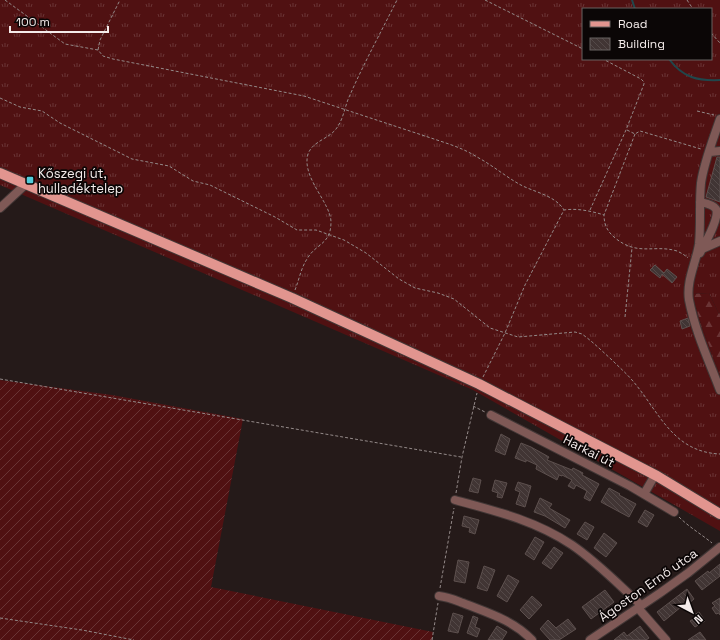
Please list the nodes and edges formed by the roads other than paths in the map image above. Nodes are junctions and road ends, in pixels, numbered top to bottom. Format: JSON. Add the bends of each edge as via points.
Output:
{"nodes":[{"id":1,"x":718,"y":118,"type":"edge"},
{"id":2,"x":720,"y":151,"type":"edge"},
{"id":3,"x":710,"y":152,"type":"junction"},
{"id":4,"x":0,"y":173,"type":"edge"},
{"id":5,"x":26,"y":184,"type":"junction"},
{"id":6,"x":700,"y":202,"type":"junction"},
{"id":7,"x":0,"y":208,"type":"edge"},
{"id":8,"x":718,"y":208,"type":"edge"},
{"id":9,"x":720,"y":241,"type":"edge"},
{"id":10,"x":702,"y":249,"type":"junction"},
{"id":11,"x":695,"y":262,"type":"junction"},
{"id":12,"x":720,"y":390,"type":"edge"},
{"id":13,"x":491,"y":414,"type":"road end"},
{"id":14,"x":655,"y":475,"type":"junction"},
{"id":15,"x":644,"y":494,"type":"junction"},
{"id":16,"x":455,"y":500,"type":"road end"},
{"id":17,"x":674,"y":512,"type":"road end"},
{"id":18,"x":720,"y":514,"type":"edge"},
{"id":19,"x":719,"y":548,"type":"edge"},
{"id":20,"x":439,"y":596,"type":"road end"},
{"id":21,"x":640,"y":607,"type":"junction"},
{"id":22,"x":532,"y":640,"type":"edge"},
{"id":23,"x":590,"y":640,"type":"edge"},
{"id":24,"x":666,"y":640,"type":"edge"}],
"edges":[{"from":1,"to":3,"type":"street"},
{"from":2,"to":3,"type":"street"},
{"from":3,"to":6,"type":"street","via":[[702,181]]},
{"from":4,"to":5,"type":"main road","name":"Harkai út"},
{"from":5,"to":7,"type":"street"},
{"from":5,"to":14,"type":"main road","name":"Harkai út","via":[[292,298],[479,384]]},
{"from":6,"to":8,"type":"street"},
{"from":6,"to":11,"type":"street","via":[[699,243]]},
{"from":8,"to":10,"type":"street","via":[[716,221]]},
{"from":9,"to":10,"type":"street"},
{"from":10,"to":11,"type":"street"},
{"from":11,"to":12,"type":"street","via":[[688,287],[689,300]]},
{"from":13,"to":15,"type":"street","name":"Harkai út"},
{"from":14,"to":15,"type":"street"},
{"from":14,"to":18,"type":"main road","name":"Harkai út"},
{"from":15,"to":17,"type":"street","name":"Harkai út"},
{"from":16,"to":21,"type":"street","via":[[508,514],[554,535],[599,567]]},
{"from":19,"to":21,"type":"street","name":"Ágoston Ernő utca","via":[[688,574]]},
{"from":20,"to":22,"type":"street","via":[[448,597],[510,622]]},
{"from":21,"to":23,"type":"street","name":"Ágoston Ernő utca"},
{"from":21,"to":24,"type":"street"}]}
